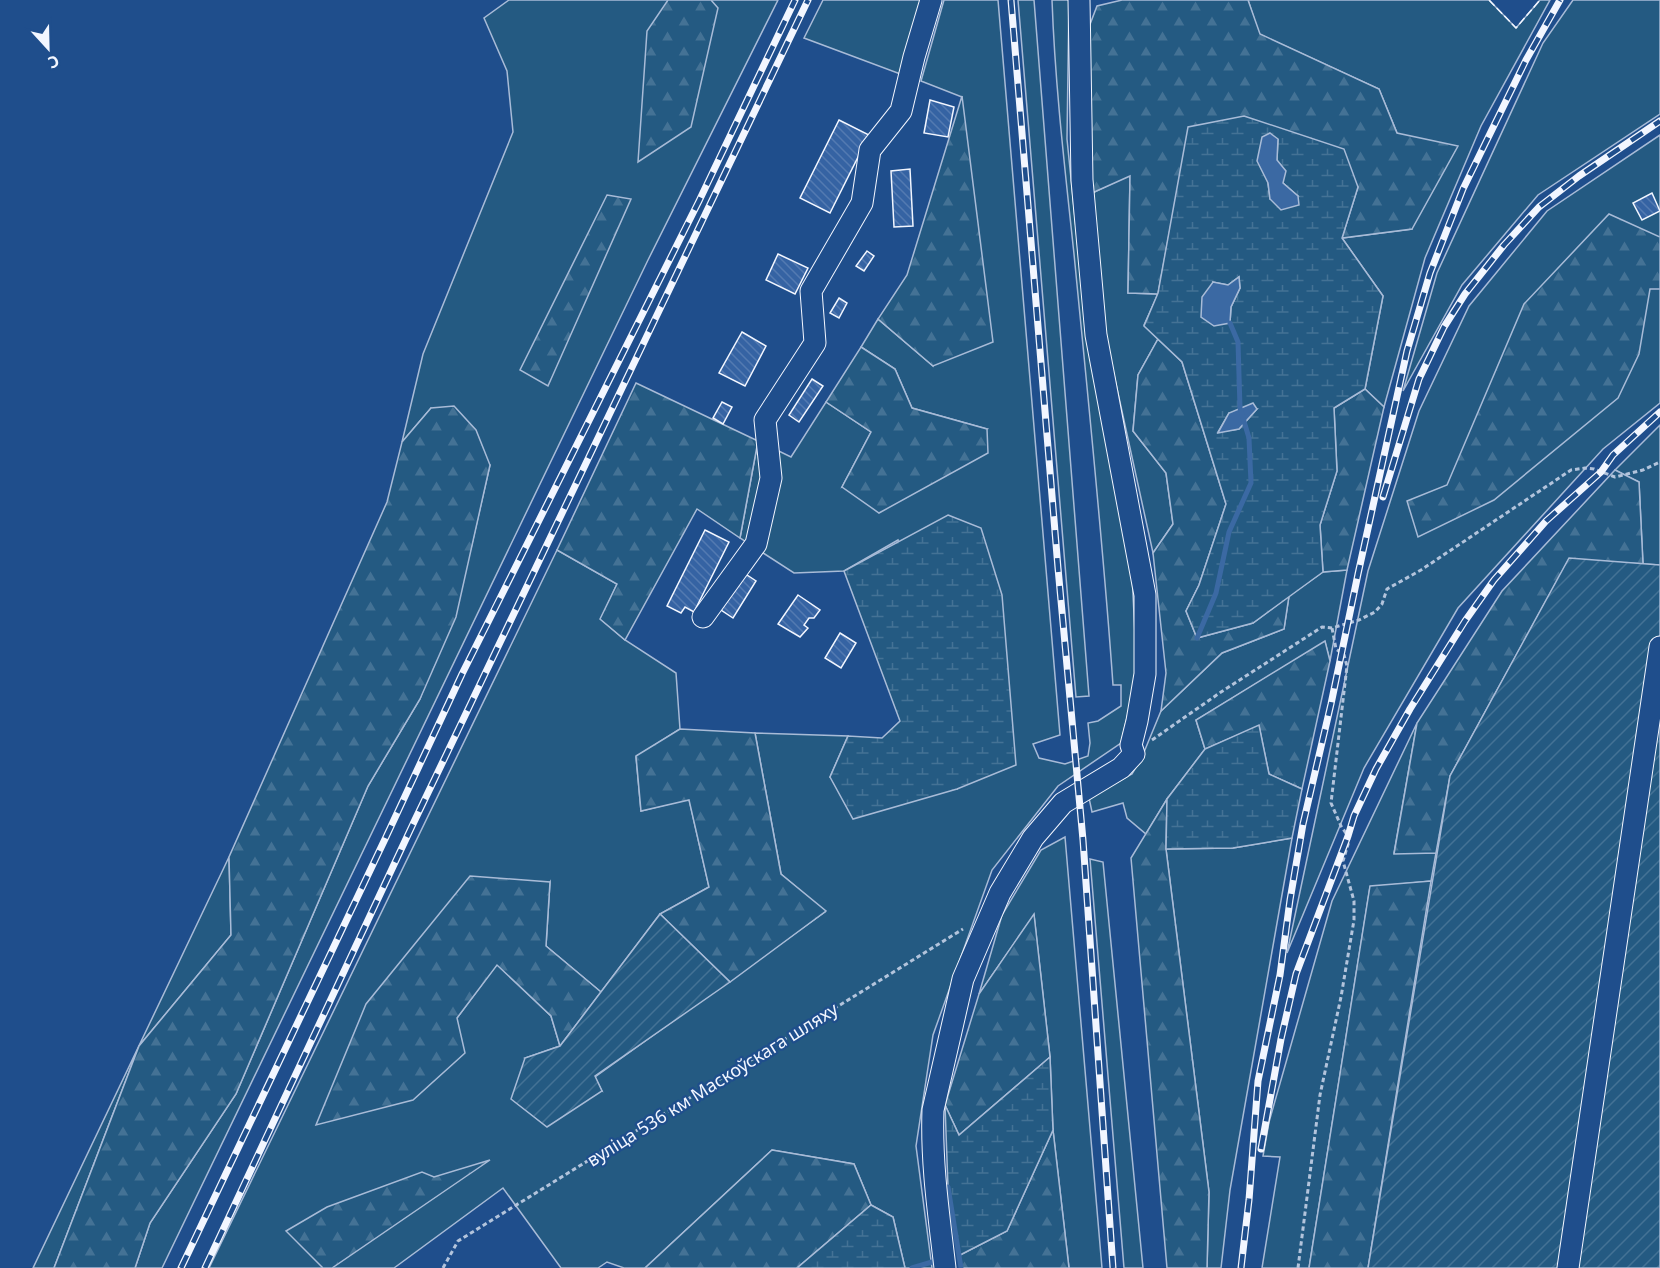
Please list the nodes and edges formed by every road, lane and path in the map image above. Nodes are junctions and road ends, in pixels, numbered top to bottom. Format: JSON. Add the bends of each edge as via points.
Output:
{"nodes":[{"id":1,"x":931,"y":0,"type":"edge"},
{"id":2,"x":1079,"y":0,"type":"edge"},
{"id":3,"x":1660,"y":462,"type":"edge"},
{"id":4,"x":703,"y":617,"type":"dead end"},
{"id":5,"x":1332,"y":628,"type":"junction"},
{"id":6,"x":1660,"y":647,"type":"edge"},
{"id":7,"x":1134,"y":754,"type":"junction"},
{"id":8,"x":992,"y":911,"type":"junction"},
{"id":9,"x":443,"y":1268,"type":"edge"},
{"id":10,"x":945,"y":1268,"type":"edge"},
{"id":11,"x":1298,"y":1268,"type":"edge"},
{"id":12,"x":1568,"y":1268,"type":"edge"}],
"edges":[{"from":1,"to":4,"type":"street","via":[[901,111],[870,150],[862,203],[812,291],[815,343],[765,420],[771,478],[756,544]]},
{"from":2,"to":7,"type":"street","via":[[1082,180],[1096,335],[1145,595],[1145,674],[1131,745]]},
{"from":3,"to":5,"type":"path","via":[[1615,477],[1594,469],[1571,470],[1387,589],[1375,612]]},
{"from":5,"to":7,"type":"path","via":[[1322,627],[1292,646]]},
{"from":5,"to":11,"type":"path","via":[[1336,649],[1344,655],[1347,666],[1331,803],[1349,841],[1343,861],[1354,900],[1354,920],[1320,1095]]},
{"from":6,"to":12,"type":"street"},
{"from":7,"to":8,"type":"street","via":[[1121,768],[1063,803],[1033,838]]},
{"from":8,"to":9,"type":"path","name":"вуліца 536 км Маскоўскага шляху","via":[[458,1241]]},
{"from":8,"to":10,"type":"street","via":[[963,979],[933,1110]]}]}
